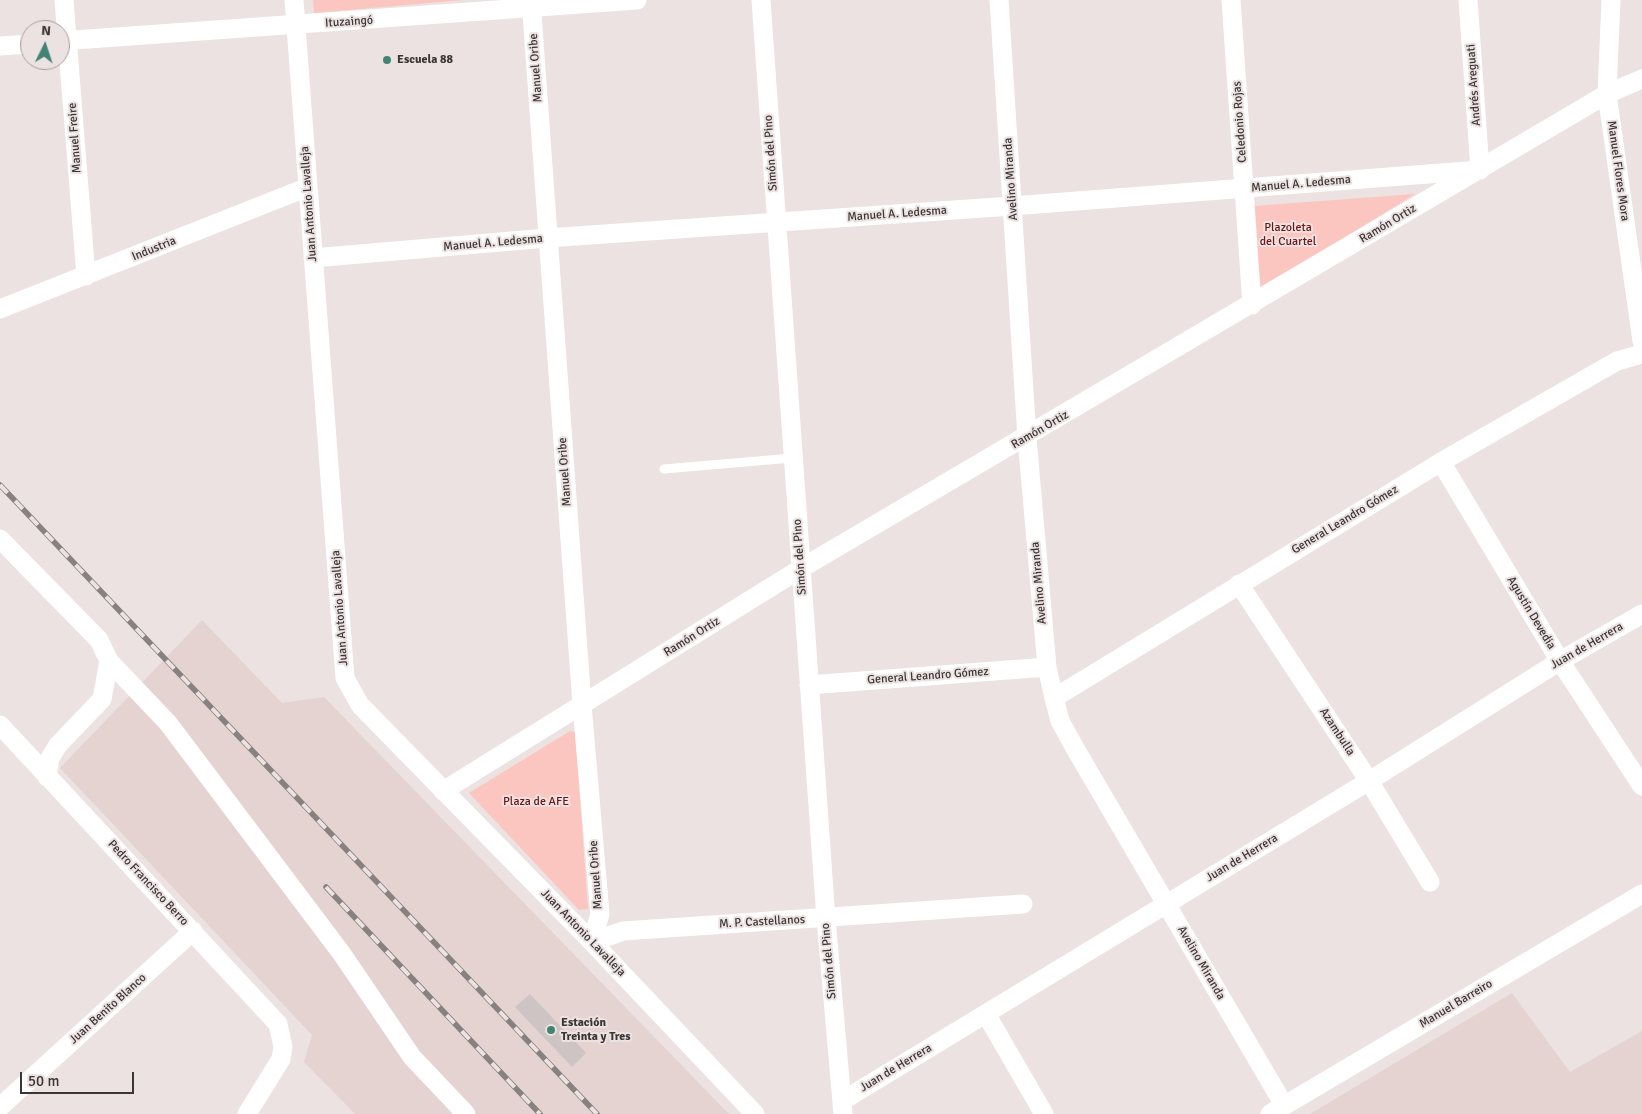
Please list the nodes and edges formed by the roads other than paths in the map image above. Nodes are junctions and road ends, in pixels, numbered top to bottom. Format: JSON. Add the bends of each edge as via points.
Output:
{"nodes":[{"id":1,"x":64,"y":0,"type":"edge"},
{"id":2,"x":294,"y":0,"type":"edge"},
{"id":3,"x":637,"y":0,"type":"edge"},
{"id":4,"x":761,"y":0,"type":"edge"},
{"id":5,"x":999,"y":0,"type":"edge"},
{"id":6,"x":1231,"y":0,"type":"edge"},
{"id":7,"x":1468,"y":0,"type":"edge"},
{"id":8,"x":1611,"y":0,"type":"edge"},
{"id":9,"x":531,"y":4,"type":"edge"},
{"id":10,"x":64,"y":20,"type":"edge"},
{"id":11,"x":296,"y":25,"type":"junction"},
{"id":12,"x":70,"y":41,"type":"edge"},
{"id":13,"x":20,"y":45,"type":"edge"},
{"id":14,"x":0,"y":46,"type":"edge"},
{"id":15,"x":67,"y":70,"type":"edge"},
{"id":16,"x":1642,"y":79,"type":"edge"},
{"id":17,"x":1607,"y":94,"type":"junction"},
{"id":18,"x":1480,"y":170,"type":"junction"},
{"id":19,"x":308,"y":187,"type":"junction"},
{"id":20,"x":1244,"y":189,"type":"junction"},
{"id":21,"x":1012,"y":206,"type":"junction"},
{"id":22,"x":776,"y":222,"type":"junction"},
{"id":23,"x":547,"y":238,"type":"junction"},
{"id":24,"x":314,"y":258,"type":"junction"},
{"id":25,"x":86,"y":276,"type":"junction"},
{"id":26,"x":1252,"y":305,"type":"junction"},
{"id":27,"x":0,"y":309,"type":"edge"},
{"id":28,"x":1641,"y":331,"type":"edge"},
{"id":29,"x":1642,"y":354,"type":"edge"},
{"id":30,"x":1027,"y":438,"type":"junction"},
{"id":31,"x":792,"y":458,"type":"junction"},
{"id":32,"x":1441,"y":462,"type":"junction"},
{"id":33,"x":664,"y":469,"type":"dead end"},
{"id":34,"x":0,"y":539,"type":"edge"},
{"id":35,"x":800,"y":569,"type":"junction"},
{"id":36,"x":1239,"y":584,"type":"junction"},
{"id":37,"x":1642,"y":614,"type":"edge"},
{"id":38,"x":109,"y":661,"type":"junction"},
{"id":39,"x":1560,"y":661,"type":"junction"},
{"id":40,"x":1047,"y":667,"type":"junction"},
{"id":41,"x":809,"y":685,"type":"junction"},
{"id":42,"x":1054,"y":698,"type":"junction"},
{"id":43,"x":582,"y":705,"type":"junction"},
{"id":44,"x":0,"y":725,"type":"edge"},
{"id":45,"x":47,"y":777,"type":"junction"},
{"id":46,"x":1369,"y":781,"type":"junction"},
{"id":47,"x":1642,"y":786,"type":"edge"},
{"id":48,"x":443,"y":791,"type":"junction"},
{"id":49,"x":1430,"y":882,"type":"dead end"},
{"id":50,"x":1642,"y":894,"type":"edge"},
{"id":51,"x":1023,"y":904,"type":"dead end"},
{"id":52,"x":1167,"y":904,"type":"junction"},
{"id":53,"x":826,"y":919,"type":"junction"},
{"id":54,"x":193,"y":931,"type":"junction"},
{"id":55,"x":592,"y":942,"type":"junction"},
{"id":56,"x":986,"y":1014,"type":"junction"},
{"id":57,"x":0,"y":1107,"type":"edge"},
{"id":58,"x":843,"y":1108,"type":"edge"},
{"id":59,"x":1277,"y":1110,"type":"edge"},
{"id":60,"x":247,"y":1114,"type":"edge"},
{"id":61,"x":466,"y":1114,"type":"edge"},
{"id":62,"x":755,"y":1114,"type":"edge"},
{"id":63,"x":1044,"y":1114,"type":"edge"}],
"edges":[{"from":1,"to":10,"type":"street","name":"Manuel Freire"},
{"from":2,"to":11,"type":"street","name":"Juan Antonio Lavalleja"},
{"from":3,"to":9,"type":"street","name":"Ituzaingó"},
{"from":4,"to":22,"type":"street","name":"Simón del Pino"},
{"from":5,"to":21,"type":"street","name":"Avelino Miranda"},
{"from":6,"to":20,"type":"street","name":"Celedonio Rojas"},
{"from":7,"to":18,"type":"street","name":"Andrés Areguati"},
{"from":8,"to":17,"type":"street","name":"Manuel Flores Mora"},
{"from":9,"to":11,"type":"street","name":"Ituzaingó"},
{"from":9,"to":23,"type":"street","name":"Manuel Oribe"},
{"from":11,"to":12,"type":"street","name":"Ituzaingó"},
{"from":11,"to":19,"type":"street","name":"Juan Antonio Lavalleja"},
{"from":13,"to":14,"type":"street"},
{"from":15,"to":25,"type":"street","name":"Manuel Freire"},
{"from":16,"to":17,"type":"street","name":"Ramón Ortiz"},
{"from":17,"to":18,"type":"street","name":"Ramón Ortiz"},
{"from":17,"to":28,"type":"street","name":"Manuel Flores Mora"},
{"from":18,"to":20,"type":"street","name":"Manuel A. Ledesma"},
{"from":18,"to":26,"type":"street","name":"Ramón Ortiz"},
{"from":19,"to":24,"type":"street","name":"Juan Antonio Lavalleja"},
{"from":19,"to":25,"type":"street","name":"Industria"},
{"from":20,"to":21,"type":"street","name":"Manuel A. Ledesma"},
{"from":20,"to":26,"type":"street","name":"Celedonio Rojas"},
{"from":21,"to":22,"type":"street","name":"Manuel A. Ledesma"},
{"from":21,"to":30,"type":"street","name":"Avelino Miranda"},
{"from":22,"to":23,"type":"street","name":"Manuel A. Ledesma"},
{"from":22,"to":31,"type":"street","name":"Simón del Pino"},
{"from":23,"to":24,"type":"street","name":"Manuel A. Ledesma"},
{"from":23,"to":43,"type":"street","name":"Manuel Oribe"},
{"from":24,"to":48,"type":"street","name":"Juan Antonio Lavalleja","via":[[345,678],[360,705]]},
{"from":25,"to":27,"type":"street","name":"Industria"},
{"from":26,"to":30,"type":"street","name":"Ramón Ortiz"},
{"from":29,"to":32,"type":"street","name":"General Leandro Gómez","via":[[1617,361]]},
{"from":30,"to":35,"type":"street","name":"Ramón Ortiz"},
{"from":30,"to":40,"type":"street","name":"Avelino Miranda"},
{"from":31,"to":33,"type":"lane"},
{"from":31,"to":35,"type":"street","name":"Simón del Pino"},
{"from":32,"to":36,"type":"street","name":"General Leandro Gómez"},
{"from":32,"to":39,"type":"street","name":"Agustín Devedia"},
{"from":34,"to":38,"type":"street","via":[[98,640]]},
{"from":35,"to":41,"type":"street","name":"Simón del Pino"},
{"from":35,"to":43,"type":"street","name":"Ramón Ortiz"},
{"from":36,"to":42,"type":"street","name":"General Leandro Gómez"},
{"from":36,"to":46,"type":"street","name":"Azambulla"},
{"from":37,"to":39,"type":"street","name":"Juan de Herrera"},
{"from":38,"to":45,"type":"street","via":[[102,699],[58,745],[50,758]]},
{"from":38,"to":61,"type":"street","via":[[168,723],[342,954],[412,1057]]},
{"from":39,"to":46,"type":"street","name":"Juan de Herrera"},
{"from":39,"to":47,"type":"street","name":"Agustín Devedia"},
{"from":40,"to":41,"type":"street","name":"General Leandro Gómez"},
{"from":40,"to":42,"type":"street","name":"Avelino Miranda"},
{"from":41,"to":53,"type":"street","name":"Simón del Pino"},
{"from":42,"to":52,"type":"street","name":"Avelino Miranda","via":[[1060,721],[1072,743]]},
{"from":43,"to":48,"type":"street","name":"Ramón Ortiz"},
{"from":43,"to":55,"type":"street","name":"Manuel Oribe","via":[[600,914]]},
{"from":44,"to":45,"type":"street","name":"Pedro Francisco Berro"},
{"from":45,"to":54,"type":"street","name":"Pedro Francisco Berro"},
{"from":46,"to":49,"type":"street","name":"Azambulla"},
{"from":46,"to":52,"type":"street","name":"Juan de Herrera"},
{"from":48,"to":55,"type":"street","name":"Juan Antonio Lavalleja"},
{"from":50,"to":59,"type":"street","name":"Manuel Barreiro"},
{"from":51,"to":53,"type":"street","name":"M. P. Castellanos"},
{"from":52,"to":56,"type":"street","name":"Juan de Herrera"},
{"from":52,"to":59,"type":"street","name":"Avelino Miranda"},
{"from":53,"to":55,"type":"street","name":"M. P. Castellanos","via":[[623,931]]},
{"from":53,"to":58,"type":"street","name":"Simón del Pino"},
{"from":54,"to":57,"type":"street","name":"Juan Benito Blanco"},
{"from":54,"to":60,"type":"street","name":"Pedro Francisco Berro","via":[[278,1024],[283,1047],[281,1059]]},
{"from":55,"to":62,"type":"street","name":"Juan Antonio Lavalleja"},
{"from":56,"to":58,"type":"street","name":"Juan de Herrera"},
{"from":56,"to":63,"type":"street"}]}
